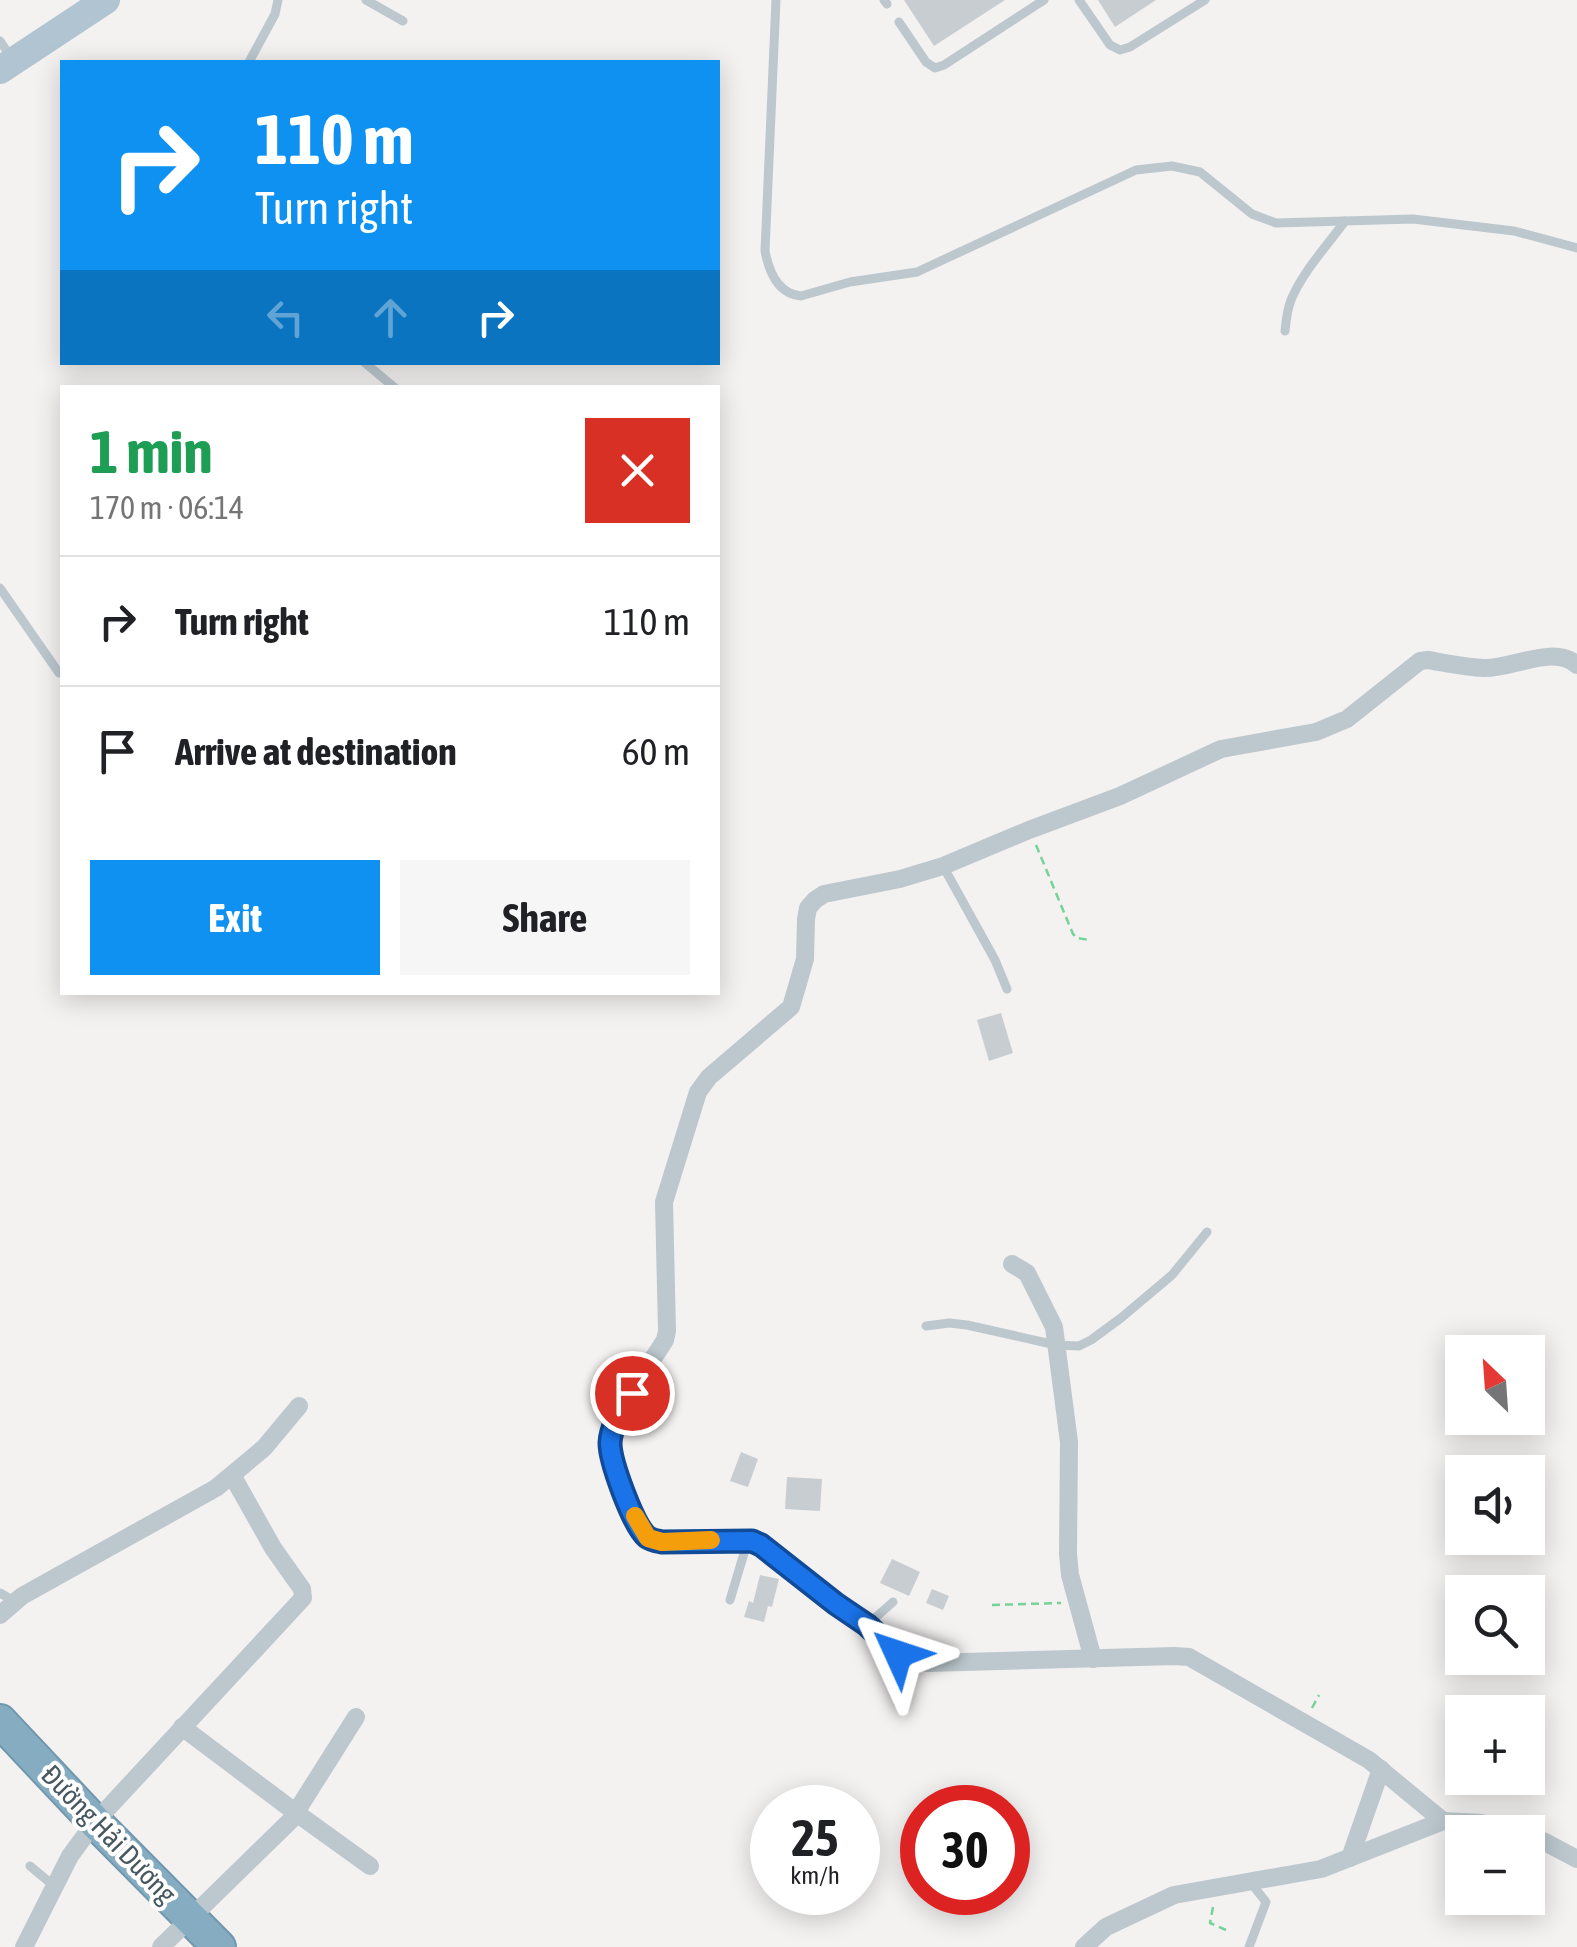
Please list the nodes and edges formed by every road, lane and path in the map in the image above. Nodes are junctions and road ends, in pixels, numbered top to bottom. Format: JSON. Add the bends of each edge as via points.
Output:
{"nodes":[{"id":1,"x":106,"y":0,"type":"edge"},
{"id":2,"x":278,"y":0,"type":"edge"},
{"id":3,"x":366,"y":0,"type":"edge"},
{"id":4,"x":776,"y":0,"type":"edge"},
{"id":5,"x":1044,"y":0,"type":"edge"},
{"id":6,"x":1079,"y":0,"type":"edge"},
{"id":7,"x":1205,"y":0,"type":"edge"},
{"id":8,"x":403,"y":21,"type":"dead end"},
{"id":9,"x":899,"y":22,"type":"dead end"},
{"id":10,"x":4,"y":57,"type":"edge"},
{"id":11,"x":249,"y":60,"type":"edge"},
{"id":12,"x":1345,"y":221,"type":"junction"},
{"id":13,"x":1577,"y":248,"type":"edge"},
{"id":14,"x":1284,"y":331,"type":"dead end"},
{"id":15,"x":368,"y":365,"type":"edge"},
{"id":16,"x":391,"y":385,"type":"edge"},
{"id":17,"x":0,"y":588,"type":"edge"},
{"id":18,"x":1577,"y":665,"type":"edge"},
{"id":19,"x":58,"y":672,"type":"dead end"},
{"id":20,"x":1029,"y":830,"type":"junction"},
{"id":21,"x":943,"y":866,"type":"junction"},
{"id":22,"x":1089,"y":940,"type":"dead end"},
{"id":23,"x":1007,"y":989,"type":"dead end"},
{"id":24,"x":1207,"y":1232,"type":"dead end"},
{"id":25,"x":1012,"y":1264,"type":"dead end"},
{"id":26,"x":926,"y":1326,"type":"dead end"},
{"id":27,"x":1056,"y":1346,"type":"junction"},
{"id":28,"x":300,"y":1406,"type":"dead end"},
{"id":29,"x":232,"y":1475,"type":"junction"},
{"id":30,"x":748,"y":1540,"type":"junction"},
{"id":31,"x":7,"y":1597,"type":"edge"},
{"id":32,"x":730,"y":1600,"type":"dead end"},
{"id":33,"x":893,"y":1602,"type":"dead end"},
{"id":34,"x":1078,"y":1603,"type":"junction"},
{"id":35,"x":992,"y":1605,"type":"dead end"},
{"id":36,"x":0,"y":1615,"type":"edge"},
{"id":37,"x":867,"y":1625,"type":"junction"},
{"id":38,"x":1093,"y":1659,"type":"junction"},
{"id":39,"x":356,"y":1718,"type":"dead end"},
{"id":40,"x":0,"y":1721,"type":"edge"},
{"id":41,"x":182,"y":1727,"type":"junction"},
{"id":42,"x":1381,"y":1769,"type":"junction"},
{"id":43,"x":294,"y":1812,"type":"junction"},
{"id":44,"x":1442,"y":1821,"type":"junction"},
{"id":45,"x":1445,"y":1821,"type":"edge"},
{"id":46,"x":95,"y":1822,"type":"junction"},
{"id":47,"x":1545,"y":1842,"type":"edge"},
{"id":48,"x":1350,"y":1858,"type":"junction"},
{"id":49,"x":1577,"y":1859,"type":"edge"},
{"id":50,"x":30,"y":1866,"type":"dead end"},
{"id":51,"x":370,"y":1866,"type":"dead end"},
{"id":52,"x":1250,"y":1881,"type":"junction"},
{"id":53,"x":54,"y":1886,"type":"junction"},
{"id":54,"x":1216,"y":1886,"type":"junction"},
{"id":55,"x":191,"y":1917,"type":"junction"},
{"id":56,"x":1226,"y":1930,"type":"dead end"},
{"id":57,"x":24,"y":1947,"type":"edge"},
{"id":58,"x":161,"y":1947,"type":"edge"},
{"id":59,"x":219,"y":1947,"type":"edge"},
{"id":60,"x":1084,"y":1947,"type":"edge"},
{"id":61,"x":1249,"y":1947,"type":"edge"}],
"edges":[{"from":1,"to":10,"type":"main road"},
{"from":2,"to":11,"type":"lane"},
{"from":3,"to":8,"type":"lane"},
{"from":4,"to":12,"type":"lane","via":[[765,251],[783,292],[793,296],[917,272],[1136,170],[1172,166],[1200,172],[1252,214],[1276,223]]},
{"from":5,"to":9,"type":"lane","via":[[935,68]]},
{"from":6,"to":7,"type":"lane","via":[[1120,50]]},
{"from":12,"to":13,"type":"lane","via":[[1413,219],[1514,230]]},
{"from":12,"to":14,"type":"lane","via":[[1294,293]]},
{"from":15,"to":16,"type":"lane"},
{"from":17,"to":19,"type":"lane"},
{"from":18,"to":20,"type":"street","via":[[1558,655],[1493,668],[1420,661],[1334,726],[1221,749]]},
{"from":20,"to":21,"type":"street"},
{"from":20,"to":22,"type":"path","via":[[1074,934]]},
{"from":21,"to":23,"type":"lane"},
{"from":21,"to":30,"type":"street","via":[[814,900],[791,1007],[698,1092],[666,1190],[667,1331],[616,1419],[611,1457],[648,1538]]},
{"from":24,"to":27,"type":"lane","via":[[1172,1276],[1121,1318],[1078,1346]]},
{"from":25,"to":27,"type":"street","via":[[1027,1273],[1050,1316]]},
{"from":26,"to":27,"type":"lane","via":[[967,1324]]},
{"from":27,"to":34,"type":"street","via":[[1069,1442],[1068,1564]]},
{"from":28,"to":29,"type":"street"},
{"from":29,"to":31,"type":"street"},
{"from":29,"to":41,"type":"street","via":[[304,1598]]},
{"from":30,"to":32,"type":"lane"},
{"from":30,"to":37,"type":"street"},
{"from":31,"to":36,"type":"street"},
{"from":33,"to":37,"type":"lane"},
{"from":34,"to":35,"type":"path"},
{"from":34,"to":38,"type":"street"},
{"from":37,"to":38,"type":"street","via":[[898,1654],[924,1663]]},
{"from":38,"to":42,"type":"street","via":[[1189,1657]]},
{"from":39,"to":43,"type":"street"},
{"from":40,"to":46,"type":"highway","name":"Đường Hải Dương"},
{"from":41,"to":43,"type":"street"},
{"from":41,"to":46,"type":"street"},
{"from":42,"to":44,"type":"street"},
{"from":42,"to":48,"type":"street"},
{"from":43,"to":51,"type":"street"},
{"from":43,"to":55,"type":"street"},
{"from":44,"to":45,"type":"street"},
{"from":44,"to":48,"type":"street"},
{"from":46,"to":53,"type":"street"},
{"from":46,"to":55,"type":"highway","name":"Đường Hải Dương"},
{"from":47,"to":49,"type":"street"},
{"from":48,"to":52,"type":"street"},
{"from":50,"to":53,"type":"lane"},
{"from":52,"to":54,"type":"street"},
{"from":52,"to":61,"type":"lane","via":[[1266,1902]]},
{"from":53,"to":57,"type":"street"},
{"from":54,"to":56,"type":"path","via":[[1210,1922]]},
{"from":54,"to":60,"type":"street","via":[[1162,1899]]},
{"from":55,"to":58,"type":"street"},
{"from":55,"to":59,"type":"highway","name":"Đường Hải Dương"}]}
